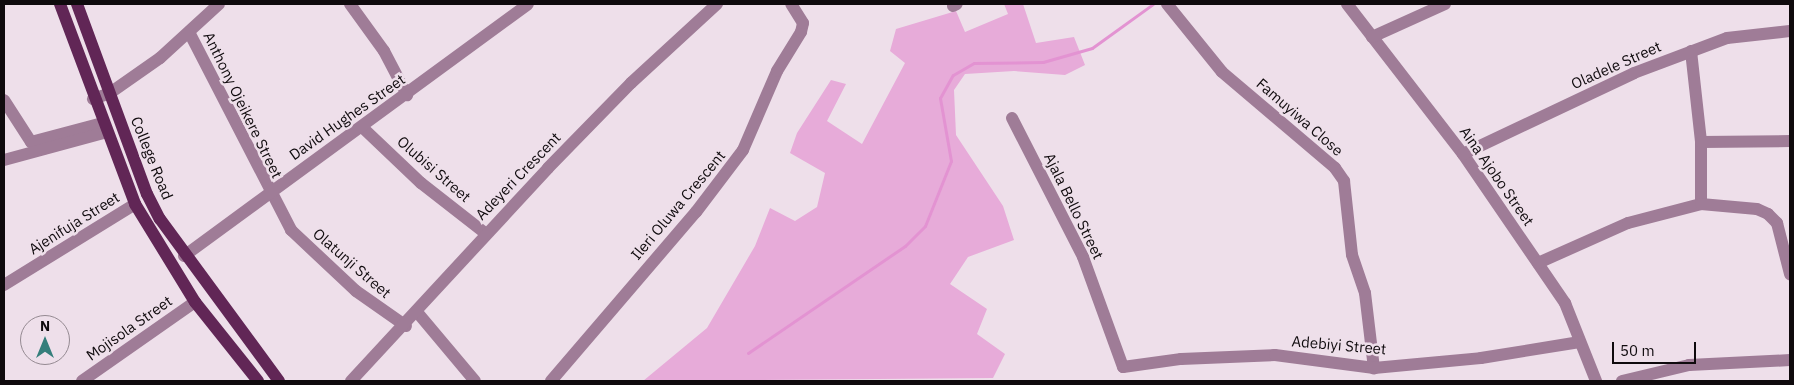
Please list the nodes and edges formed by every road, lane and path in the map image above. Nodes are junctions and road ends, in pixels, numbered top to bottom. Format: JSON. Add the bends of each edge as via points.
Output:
{"nodes":[{"id":1,"x":60,"y":4,"type":"edge"},
{"id":2,"x":77,"y":4,"type":"edge"},
{"id":3,"x":219,"y":4,"type":"edge"},
{"id":4,"x":350,"y":4,"type":"edge"},
{"id":5,"x":528,"y":4,"type":"edge"},
{"id":6,"x":718,"y":4,"type":"edge"},
{"id":7,"x":791,"y":4,"type":"edge"},
{"id":8,"x":1167,"y":4,"type":"edge"},
{"id":9,"x":1347,"y":4,"type":"edge"},
{"id":10,"x":1445,"y":4,"type":"edge"},
{"id":11,"x":1790,"y":31,"type":"edge"},
{"id":12,"x":188,"y":32,"type":"junction"},
{"id":13,"x":1372,"y":37,"type":"junction"},
{"id":14,"x":1691,"y":51,"type":"junction"},
{"id":15,"x":110,"y":93,"type":"junction"},
{"id":16,"x":407,"y":95,"type":"junction"},
{"id":17,"x":93,"y":99,"type":"junction"},
{"id":18,"x":4,"y":100,"type":"edge"},
{"id":19,"x":1012,"y":118,"type":"dead end"},
{"id":20,"x":105,"y":128,"type":"junction"},
{"id":21,"x":362,"y":128,"type":"junction"},
{"id":22,"x":1790,"y":141,"type":"edge"},
{"id":23,"x":1701,"y":142,"type":"junction"},
{"id":24,"x":1463,"y":154,"type":"junction"},
{"id":25,"x":4,"y":160,"type":"edge"},
{"id":26,"x":268,"y":192,"type":"junction"},
{"id":27,"x":135,"y":204,"type":"junction"},
{"id":28,"x":1701,"y":204,"type":"junction"},
{"id":29,"x":485,"y":234,"type":"junction"},
{"id":30,"x":184,"y":256,"type":"junction"},
{"id":31,"x":1538,"y":263,"type":"junction"},
{"id":32,"x":1790,"y":274,"type":"edge"},
{"id":33,"x":4,"y":285,"type":"edge"},
{"id":34,"x":195,"y":302,"type":"junction"},
{"id":35,"x":417,"y":312,"type":"junction"},
{"id":36,"x":406,"y":326,"type":"junction"},
{"id":37,"x":1580,"y":342,"type":"junction"},
{"id":38,"x":1790,"y":360,"type":"edge"},
{"id":39,"x":1124,"y":366,"type":"joint"},
{"id":40,"x":1374,"y":368,"type":"junction"},
{"id":41,"x":82,"y":381,"type":"edge"},
{"id":42,"x":258,"y":381,"type":"edge"},
{"id":43,"x":279,"y":381,"type":"edge"},
{"id":44,"x":352,"y":381,"type":"edge"},
{"id":45,"x":475,"y":381,"type":"edge"},
{"id":46,"x":551,"y":381,"type":"edge"},
{"id":47,"x":1596,"y":381,"type":"edge"},
{"id":48,"x":1622,"y":381,"type":"edge"}],
"edges":[{"from":1,"to":17,"type":"main road","name":"College Road"},
{"from":2,"to":15,"type":"main road","name":"College Road"},
{"from":3,"to":12,"type":"street"},
{"from":4,"to":16,"type":"street","via":[[384,50]]},
{"from":5,"to":16,"type":"street","name":"David Hughes Street"},
{"from":6,"to":29,"type":"street","name":"Adeyeri Crescent","via":[[631,83]]},
{"from":7,"to":46,"type":"street","name":"Ileri Oluwa Crescent","via":[[802,23],[801,32],[777,71],[744,150],[696,212]]},
{"from":8,"to":40,"type":"street","name":"Famuyiwa Close","via":[[1222,72],[1335,168],[1344,181],[1352,255],[1365,292]]},
{"from":9,"to":13,"type":"street","name":"Aina Ajobo Street"},
{"from":10,"to":13,"type":"street"},
{"from":11,"to":14,"type":"street","name":"Oladele Street","via":[[1727,38]]},
{"from":12,"to":15,"type":"street","via":[[160,58]]},
{"from":12,"to":26,"type":"street","name":"Anthony Ojeikere Street"},
{"from":13,"to":24,"type":"street","name":"Aina Ajobo Street"},
{"from":14,"to":23,"type":"street"},
{"from":14,"to":24,"type":"street","name":"Oladele Street","via":[[1634,73]]},
{"from":15,"to":17,"type":"street"},
{"from":15,"to":30,"type":"main road","name":"College Road","via":[[147,194]]},
{"from":16,"to":21,"type":"street","name":"David Hughes Street"},
{"from":17,"to":20,"type":"main road","name":"College Road"},
{"from":18,"to":20,"type":"street","via":[[32,142]]},
{"from":19,"to":39,"type":"street","name":"Ajala Bello Street","via":[[1083,256]]},
{"from":20,"to":25,"type":"street"},
{"from":20,"to":27,"type":"main road","name":"College Road"},
{"from":21,"to":26,"type":"street","name":"David Hughes Street"},
{"from":21,"to":29,"type":"street","name":"Olubisi Street","via":[[421,183]]},
{"from":22,"to":23,"type":"street"},
{"from":23,"to":28,"type":"street"},
{"from":24,"to":31,"type":"street","name":"Aina Ajobo Street"},
{"from":26,"to":30,"type":"street","name":"David Hughes Street"},
{"from":26,"to":36,"type":"street","name":"Olatunji Street","via":[[291,230],[321,262]]},
{"from":27,"to":33,"type":"street","name":"Ajenifuja Street"},
{"from":27,"to":34,"type":"main road","name":"College Road"},
{"from":28,"to":31,"type":"street","via":[[1628,223]]},
{"from":28,"to":32,"type":"street","via":[[1757,209],[1768,214],[1777,223]]},
{"from":29,"to":35,"type":"street","name":"Adeyeri Crescent"},
{"from":30,"to":43,"type":"main road","name":"College Road"},
{"from":31,"to":37,"type":"street","name":"Aina Ajobo Street","via":[[1565,303]]},
{"from":34,"to":41,"type":"street","name":"Mojisola Street"},
{"from":34,"to":42,"type":"main road","name":"College Road"},
{"from":35,"to":36,"type":"street","name":"Adeyeri Crescent"},
{"from":35,"to":45,"type":"street"},
{"from":36,"to":44,"type":"street","name":"Adeyeri Crescent"},
{"from":37,"to":40,"type":"street","name":"Adebiyi Street","via":[[1481,358]]},
{"from":37,"to":47,"type":"street","name":"Aina Ajobo Street"},
{"from":38,"to":48,"type":"street","via":[[1689,365]]},
{"from":39,"to":40,"type":"street","name":"Adebiyi Street","via":[[1181,359],[1275,356]]}]}
